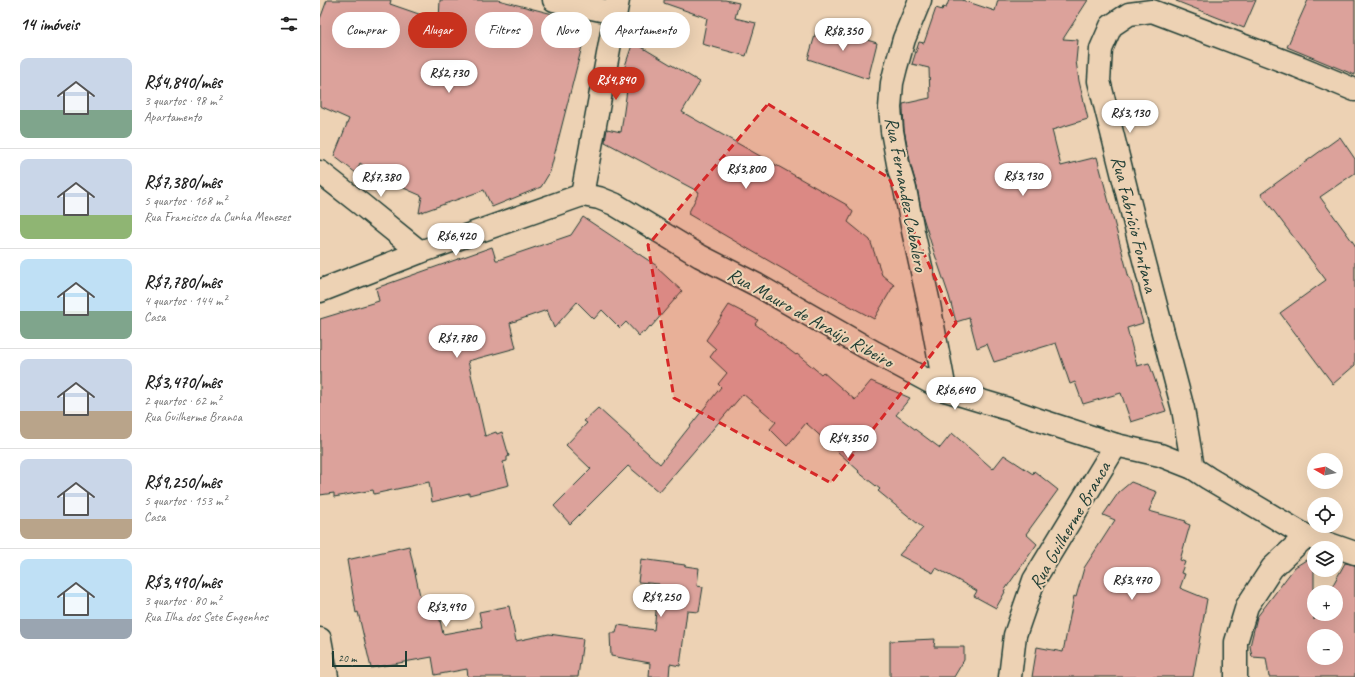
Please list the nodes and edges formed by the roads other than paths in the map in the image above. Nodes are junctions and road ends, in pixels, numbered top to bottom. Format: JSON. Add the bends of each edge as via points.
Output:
{"nodes":[{"id":1,"x":554,"y":0,"type":"edge"},
{"id":2,"x":920,"y":0,"type":"edge"},
{"id":3,"x":616,"y":7,"type":"edge"},
{"id":4,"x":1355,"y":90,"type":"edge"},
{"id":5,"x":320,"y":172,"type":"edge"},
{"id":6,"x":582,"y":195,"type":"junction"},
{"id":7,"x":420,"y":252,"type":"junction"},
{"id":8,"x":320,"y":291,"type":"edge"},
{"id":9,"x":945,"y":390,"type":"junction"},
{"id":10,"x":1116,"y":445,"type":"junction"},
{"id":11,"x":1193,"y":468,"type":"junction"},
{"id":12,"x":1306,"y":536,"type":"junction"},
{"id":13,"x":1355,"y":553,"type":"edge"},
{"id":14,"x":320,"y":638,"type":"edge"},
{"id":15,"x":327,"y":677,"type":"edge"},
{"id":16,"x":1010,"y":677,"type":"edge"},
{"id":17,"x":1236,"y":677,"type":"edge"}],
"edges":[{"from":1,"to":3,"type":"street"},
{"from":2,"to":9,"type":"street","name":"Rua Fernandez Cabalero","via":[[896,67],[890,108],[895,149]]},
{"from":3,"to":6,"type":"street"},
{"from":4,"to":11,"type":"street","name":"Rua Fabrício Fontana","via":[[1152,11],[1129,14],[1111,26],[1100,49],[1099,81],[1183,409]]},
{"from":5,"to":7,"type":"street"},
{"from":6,"to":7,"type":"street"},
{"from":6,"to":9,"type":"street","name":"Rua Mauro de Araújo Ribeiro","via":[[614,204],[700,256]]},
{"from":7,"to":8,"type":"street"},
{"from":9,"to":10,"type":"street","name":"Rua Mauro de Araújo Ribeiro"},
{"from":10,"to":11,"type":"street","name":"Rua Mauro de Araújo Ribeiro","via":[[1160,455]]},
{"from":10,"to":16,"type":"street","name":"Rua Guilherme Branca","via":[[1034,580],[1015,636]]},
{"from":11,"to":12,"type":"street","name":"Rua Mauro de Araújo Ribeiro"},
{"from":12,"to":13,"type":"street","name":"Rua Mauro de Araújo Ribeiro"},
{"from":12,"to":17,"type":"street","via":[[1272,568],[1247,606],[1236,642]]},
{"from":14,"to":15,"type":"street"}]}
